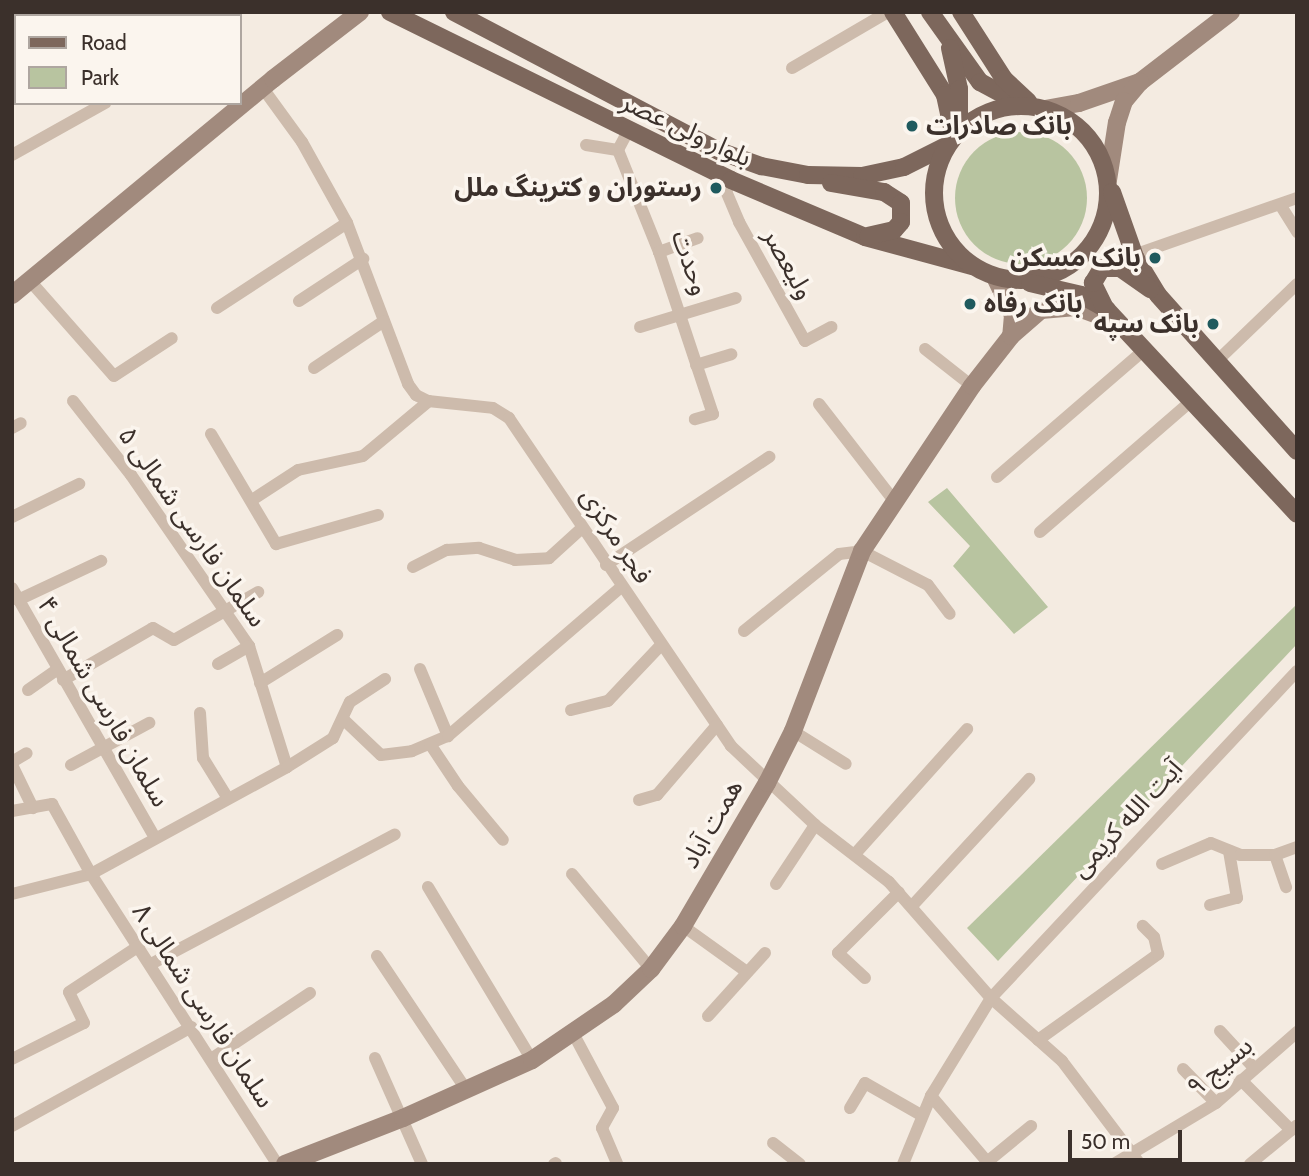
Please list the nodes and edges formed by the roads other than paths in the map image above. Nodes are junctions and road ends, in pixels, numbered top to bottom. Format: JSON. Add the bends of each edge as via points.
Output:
{"nodes":[{"id":1,"x":360,"y":12,"type":"edge"},
{"id":2,"x":390,"y":12,"type":"edge"},
{"id":3,"x":454,"y":12,"type":"edge"},
{"id":4,"x":891,"y":12,"type":"edge"},
{"id":5,"x":930,"y":12,"type":"edge"},
{"id":6,"x":961,"y":12,"type":"edge"},
{"id":7,"x":1231,"y":12,"type":"edge"},
{"id":8,"x":947,"y":42,"type":"junction"},
{"id":9,"x":792,"y":68,"type":"dead end"},
{"id":10,"x":1140,"y":82,"type":"junction"},
{"id":11,"x":262,"y":87,"type":"junction"},
{"id":12,"x":242,"y":104,"type":"edge"},
{"id":13,"x":101,"y":105,"type":"edge"},
{"id":14,"x":241,"y":105,"type":"edge"},
{"id":15,"x":1037,"y":108,"type":"junction"},
{"id":16,"x":627,"y":133,"type":"junction"},
{"id":17,"x":951,"y":141,"type":"junction"},
{"id":18,"x":586,"y":145,"type":"dead end"},
{"id":19,"x":618,"y":150,"type":"junction"},
{"id":20,"x":12,"y":155,"type":"edge"},
{"id":21,"x":789,"y":172,"type":"junction"},
{"id":22,"x":731,"y":180,"type":"junction"},
{"id":23,"x":1108,"y":180,"type":"junction"},
{"id":24,"x":1297,"y":198,"type":"edge"},
{"id":25,"x":1281,"y":206,"type":"junction"},
{"id":26,"x":347,"y":223,"type":"junction"},
{"id":27,"x":1297,"y":232,"type":"edge"},
{"id":28,"x":865,"y":237,"type":"junction"},
{"id":29,"x":698,"y":238,"type":"dead end"},
{"id":30,"x":659,"y":252,"type":"junction"},
{"id":31,"x":1134,"y":255,"type":"junction"},
{"id":32,"x":363,"y":259,"type":"junction"},
{"id":33,"x":972,"y":266,"type":"junction"},
{"id":34,"x":995,"y":277,"type":"junction"},
{"id":35,"x":1020,"y":281,"type":"junction"},
{"id":36,"x":31,"y":282,"type":"junction"},
{"id":37,"x":1297,"y":284,"type":"edge"},
{"id":38,"x":12,"y":295,"type":"edge"},
{"id":39,"x":1158,"y":295,"type":"junction"},
{"id":40,"x":736,"y":299,"type":"dead end"},
{"id":41,"x":299,"y":301,"type":"dead end"},
{"id":42,"x":217,"y":308,"type":"dead end"},
{"id":43,"x":1106,"y":309,"type":"junction"},
{"id":44,"x":680,"y":316,"type":"junction"},
{"id":45,"x":384,"y":321,"type":"junction"},
{"id":46,"x":1119,"y":323,"type":"junction"},
{"id":47,"x":640,"y":327,"type":"dead end"},
{"id":48,"x":831,"y":327,"type":"dead end"},
{"id":49,"x":1011,"y":336,"type":"junction"},
{"id":50,"x":172,"y":338,"type":"dead end"},
{"id":51,"x":925,"y":349,"type":"dead end"},
{"id":52,"x":1144,"y":350,"type":"junction"},
{"id":53,"x":731,"y":354,"type":"dead end"},
{"id":54,"x":1217,"y":361,"type":"junction"},
{"id":55,"x":696,"y":365,"type":"junction"},
{"id":56,"x":314,"y":368,"type":"dead end"},
{"id":57,"x":972,"y":386,"type":"junction"},
{"id":58,"x":72,"y":401,"type":"dead end"},
{"id":59,"x":429,"y":401,"type":"junction"},
{"id":60,"x":1191,"y":401,"type":"junction"},
{"id":61,"x":819,"y":404,"type":"dead end"},
{"id":62,"x":695,"y":419,"type":"dead end"},
{"id":63,"x":211,"y":433,"type":"dead end"},
{"id":64,"x":1297,"y":451,"type":"edge"},
{"id":65,"x":769,"y":457,"type":"dead end"},
{"id":66,"x":996,"y":477,"type":"dead end"},
{"id":67,"x":79,"y":484,"type":"dead end"},
{"id":68,"x":252,"y":500,"type":"junction"},
{"id":69,"x":894,"y":502,"type":"junction"},
{"id":70,"x":1297,"y":514,"type":"edge"},
{"id":71,"x":378,"y":515,"type":"dead end"},
{"id":72,"x":12,"y":517,"type":"edge"},
{"id":73,"x":582,"y":528,"type":"junction"},
{"id":74,"x":1040,"y":532,"type":"dead end"},
{"id":75,"x":862,"y":551,"type":"junction"},
{"id":76,"x":100,"y":561,"type":"dead end"},
{"id":77,"x":607,"y":565,"type":"junction"},
{"id":78,"x":413,"y":567,"type":"dead end"},
{"id":79,"x":621,"y":587,"type":"junction"},
{"id":80,"x":258,"y":592,"type":"dead end"},
{"id":81,"x":15,"y":594,"type":"edge"},
{"id":82,"x":228,"y":614,"type":"junction"},
{"id":83,"x":950,"y":614,"type":"dead end"},
{"id":84,"x":744,"y":631,"type":"dead end"},
{"id":85,"x":337,"y":635,"type":"dead end"},
{"id":86,"x":661,"y":645,"type":"junction"},
{"id":87,"x":249,"y":646,"type":"junction"},
{"id":88,"x":218,"y":664,"type":"dead end"},
{"id":89,"x":420,"y":668,"type":"dead end"},
{"id":90,"x":1297,"y":671,"type":"edge"},
{"id":91,"x":60,"y":675,"type":"junction"},
{"id":92,"x":385,"y":678,"type":"dead end"},
{"id":93,"x":260,"y":683,"type":"junction"},
{"id":94,"x":28,"y":690,"type":"dead end"},
{"id":95,"x":571,"y":710,"type":"dead end"},
{"id":96,"x":200,"y":713,"type":"dead end"},
{"id":97,"x":343,"y":719,"type":"junction"},
{"id":98,"x":149,"y":723,"type":"dead end"},
{"id":99,"x":717,"y":725,"type":"junction"},
{"id":100,"x":967,"y":729,"type":"dead end"},
{"id":101,"x":793,"y":731,"type":"junction"},
{"id":102,"x":448,"y":736,"type":"junction"},
{"id":103,"x":430,"y":744,"type":"junction"},
{"id":104,"x":101,"y":748,"type":"junction"},
{"id":105,"x":27,"y":753,"type":"dead end"},
{"id":106,"x":12,"y":763,"type":"edge"},
{"id":107,"x":846,"y":764,"type":"dead end"},
{"id":108,"x":71,"y":765,"type":"dead end"},
{"id":109,"x":287,"y":767,"type":"junction"},
{"id":110,"x":1029,"y":779,"type":"dead end"},
{"id":111,"x":767,"y":783,"type":"junction"},
{"id":112,"x":227,"y":797,"type":"junction"},
{"id":113,"x":639,"y":800,"type":"dead end"},
{"id":114,"x":33,"y":808,"type":"junction"},
{"id":115,"x":12,"y":811,"type":"edge"},
{"id":116,"x":815,"y":825,"type":"junction"},
{"id":117,"x":396,"y":834,"type":"dead end"},
{"id":118,"x":155,"y":838,"type":"junction"},
{"id":119,"x":503,"y":840,"type":"dead end"},
{"id":120,"x":1297,"y":847,"type":"edge"},
{"id":121,"x":1228,"y":850,"type":"junction"},
{"id":122,"x":855,"y":854,"type":"junction"},
{"id":123,"x":1275,"y":855,"type":"junction"},
{"id":124,"x":1162,"y":864,"type":"dead end"},
{"id":125,"x":91,"y":874,"type":"junction"},
{"id":126,"x":572,"y":874,"type":"dead end"},
{"id":127,"x":776,"y":884,"type":"dead end"},
{"id":128,"x":428,"y":887,"type":"dead end"},
{"id":129,"x":1286,"y":887,"type":"dead end"},
{"id":130,"x":899,"y":892,"type":"junction"},
{"id":131,"x":12,"y":894,"type":"edge"},
{"id":132,"x":1210,"y":905,"type":"dead end"},
{"id":133,"x":912,"y":906,"type":"junction"},
{"id":134,"x":683,"y":926,"type":"junction"},
{"id":135,"x":1143,"y":926,"type":"dead end"},
{"id":136,"x":139,"y":946,"type":"junction"},
{"id":137,"x":765,"y":953,"type":"dead end"},
{"id":138,"x":377,"y":956,"type":"dead end"},
{"id":139,"x":151,"y":964,"type":"junction"},
{"id":140,"x":651,"y":969,"type":"junction"},
{"id":141,"x":747,"y":972,"type":"junction"},
{"id":142,"x":865,"y":978,"type":"dead end"},
{"id":143,"x":310,"y":993,"type":"dead end"},
{"id":144,"x":991,"y":998,"type":"junction"},
{"id":145,"x":708,"y":1016,"type":"dead end"},
{"id":146,"x":191,"y":1027,"type":"junction"},
{"id":147,"x":1220,"y":1031,"type":"dead end"},
{"id":148,"x":1297,"y":1032,"type":"edge"},
{"id":149,"x":573,"y":1033,"type":"junction"},
{"id":150,"x":1038,"y":1040,"type":"junction"},
{"id":151,"x":375,"y":1058,"type":"dead end"},
{"id":152,"x":12,"y":1059,"type":"edge"},
{"id":153,"x":211,"y":1059,"type":"junction"},
{"id":154,"x":533,"y":1060,"type":"junction"},
{"id":155,"x":1254,"y":1068,"type":"junction"},
{"id":156,"x":1183,"y":1069,"type":"dead end"},
{"id":157,"x":1241,"y":1080,"type":"junction"},
{"id":158,"x":467,"y":1091,"type":"junction"},
{"id":159,"x":931,"y":1096,"type":"junction"},
{"id":160,"x":1216,"y":1102,"type":"junction"},
{"id":161,"x":850,"y":1108,"type":"dead end"},
{"id":162,"x":921,"y":1115,"type":"junction"},
{"id":163,"x":403,"y":1118,"type":"junction"},
{"id":164,"x":12,"y":1126,"type":"edge"},
{"id":165,"x":1031,"y":1126,"type":"dead end"},
{"id":166,"x":1294,"y":1128,"type":"edge"},
{"id":167,"x":773,"y":1143,"type":"dead end"},
{"id":168,"x":1136,"y":1159,"type":"edge"},
{"id":169,"x":988,"y":1163,"type":"edge"},
{"id":170,"x":277,"y":1164,"type":"edge"},
{"id":171,"x":285,"y":1164,"type":"edge"},
{"id":172,"x":422,"y":1164,"type":"edge"},
{"id":173,"x":617,"y":1164,"type":"edge"},
{"id":174,"x":800,"y":1164,"type":"edge"},
{"id":175,"x":903,"y":1164,"type":"edge"},
{"id":176,"x":1114,"y":1164,"type":"edge"},
{"id":177,"x":1250,"y":1164,"type":"edge"}],
"edges":[{"from":1,"to":11,"type":"main road"},
{"from":2,"to":16,"type":"main road","name":"بلوار ولی عصر"},
{"from":3,"to":21,"type":"main road","name":"بلوار ولی عصر","via":[[719,150]]},
{"from":4,"to":9,"type":"street"},
{"from":4,"to":17,"type":"main road","via":[[946,95]]},
{"from":5,"to":8,"type":"main road"},
{"from":6,"to":15,"type":"main road","via":[[1004,79]]},
{"from":7,"to":10,"type":"main road"},
{"from":8,"to":15,"type":"main road","via":[[986,87]]},
{"from":8,"to":17,"type":"main road","via":[[960,102]]},
{"from":10,"to":15,"type":"main road","via":[[1079,103]]},
{"from":10,"to":23,"type":"main road","via":[[1124,101],[1116,122]]},
{"from":11,"to":12,"type":"main road"},
{"from":11,"to":26,"type":"street","via":[[302,142]]},
{"from":13,"to":20,"type":"street"},
{"from":14,"to":36,"type":"main road"},
{"from":15,"to":17,"type":"main road","via":[[987,113]]},
{"from":15,"to":23,"type":"main road","via":[[1075,124],[1090,138]]},
{"from":16,"to":19,"type":"street"},
{"from":16,"to":22,"type":"main road","name":"بلوار ولی عصر"},
{"from":17,"to":21,"type":"main road","name":"بلوار ولی عصر","via":[[911,164],[877,173]]},
{"from":17,"to":33,"type":"main road","via":[[933,183],[933,204],[947,239]]},
{"from":18,"to":19,"type":"street"},
{"from":19,"to":30,"type":"street","name":"وحدت"},
{"from":21,"to":28,"type":"main road","via":[[884,192],[901,203],[901,222],[894,230]]},
{"from":22,"to":28,"type":"main road","name":"بلوار ولی عصر"},
{"from":22,"to":48,"type":"street","name":"ولیعصر","via":[[726,191],[739,222],[805,341]]},
{"from":23,"to":31,"type":"main road"},
{"from":23,"to":35,"type":"main road","via":[[1104,217],[1087,250],[1068,267]]},
{"from":24,"to":25,"type":"street"},
{"from":25,"to":27,"type":"street"},
{"from":25,"to":31,"type":"street"},
{"from":26,"to":32,"type":"street"},
{"from":26,"to":42,"type":"street"},
{"from":28,"to":33,"type":"main road","name":"بلوار ولی عصر"},
{"from":29,"to":30,"type":"street"},
{"from":30,"to":44,"type":"street","name":"وحدت"},
{"from":31,"to":39,"type":"main road"},
{"from":32,"to":41,"type":"street"},
{"from":32,"to":45,"type":"street"},
{"from":33,"to":34,"type":"main road"},
{"from":34,"to":35,"type":"main road"},
{"from":34,"to":49,"type":"main road","via":[[1013,315]]},
{"from":35,"to":43,"type":"main road","via":[[1081,295]]},
{"from":36,"to":38,"type":"main road"},
{"from":36,"to":50,"type":"street","via":[[114,376]]},
{"from":37,"to":54,"type":"street"},
{"from":39,"to":43,"type":"main road","via":[[1120,268],[1108,266],[1097,272],[1093,283]]},
{"from":39,"to":54,"type":"main road"},
{"from":40,"to":44,"type":"street"},
{"from":43,"to":46,"type":"main road"},
{"from":44,"to":47,"type":"street"},
{"from":44,"to":55,"type":"street","name":"وحدت"},
{"from":45,"to":56,"type":"street"},
{"from":45,"to":59,"type":"street","via":[[408,384]]},
{"from":46,"to":49,"type":"main road","name":"همت آباد","via":[[1089,310],[1052,307],[1033,314]]},
{"from":46,"to":52,"type":"main road"},
{"from":49,"to":57,"type":"main road","name":"همت آباد"},
{"from":51,"to":57,"type":"street"},
{"from":52,"to":60,"type":"main road"},
{"from":52,"to":66,"type":"street"},
{"from":53,"to":55,"type":"street"},
{"from":54,"to":64,"type":"main road"},
{"from":55,"to":62,"type":"street","name":"وحدت","via":[[713,414]]},
{"from":57,"to":69,"type":"main road","name":"همت آباد"},
{"from":58,"to":82,"type":"street","name":"سلمان فارسی شمالی ۵"},
{"from":59,"to":68,"type":"street","via":[[363,456],[298,470]]},
{"from":59,"to":73,"type":"street","name":"فجر مرکزی","via":[[492,408],[509,418]]},
{"from":60,"to":70,"type":"main road"},
{"from":60,"to":74,"type":"street"},
{"from":61,"to":69,"type":"street"},
{"from":63,"to":68,"type":"street"},
{"from":65,"to":77,"type":"street"},
{"from":67,"to":72,"type":"street"},
{"from":68,"to":71,"type":"street","via":[[276,544]]},
{"from":69,"to":75,"type":"main road","name":"همت آباد"},
{"from":73,"to":77,"type":"street","name":"فجر مرکزی"},
{"from":73,"to":78,"type":"street","via":[[549,558],[515,560],[479,548],[447,550]]},
{"from":75,"to":83,"type":"street","via":[[928,586]]},
{"from":75,"to":84,"type":"street","via":[[839,554]]},
{"from":75,"to":101,"type":"main road","name":"همت آباد"},
{"from":76,"to":81,"type":"street"},
{"from":77,"to":79,"type":"street","name":"فجر مرکزی"},
{"from":79,"to":86,"type":"street","name":"فجر مرکزی"},
{"from":79,"to":102,"type":"street"},
{"from":80,"to":82,"type":"street"},
{"from":81,"to":91,"type":"street","name":"سلمان فارسی شمالی ۴"},
{"from":82,"to":87,"type":"street","name":"سلمان فارسی شمالی ۵"},
{"from":82,"to":91,"type":"street","via":[[174,640],[153,628]]},
{"from":85,"to":93,"type":"street"},
{"from":86,"to":95,"type":"street","via":[[608,701]]},
{"from":86,"to":99,"type":"street","name":"فجر مرکزی"},
{"from":87,"to":88,"type":"street"},
{"from":87,"to":93,"type":"street","name":"سلمان فارسی شمالی ۵"},
{"from":89,"to":102,"type":"street"},
{"from":90,"to":144,"type":"street","name":"آیت الله کریمی"},
{"from":91,"to":94,"type":"street"},
{"from":91,"to":104,"type":"street","name":"سلمان فارسی شمالی ۴"},
{"from":92,"to":97,"type":"street","via":[[350,702]]},
{"from":93,"to":109,"type":"street","name":"سلمان فارسی شمالی ۵"},
{"from":96,"to":112,"type":"street","via":[[203,758]]},
{"from":97,"to":103,"type":"street","via":[[381,755]]},
{"from":97,"to":109,"type":"street","via":[[333,737]]},
{"from":98,"to":104,"type":"street"},
{"from":99,"to":111,"type":"street","name":"فجر مرکزی"},
{"from":99,"to":113,"type":"street","via":[[657,795]]},
{"from":100,"to":122,"type":"street"},
{"from":101,"to":107,"type":"street"},
{"from":101,"to":111,"type":"main road","name":"همت آباد"},
{"from":102,"to":103,"type":"street"},
{"from":103,"to":119,"type":"street"},
{"from":104,"to":108,"type":"street"},
{"from":104,"to":118,"type":"street","name":"سلمان فارسی شمالی ۴"},
{"from":105,"to":106,"type":"street"},
{"from":106,"to":114,"type":"street"},
{"from":109,"to":112,"type":"street"},
{"from":110,"to":133,"type":"street"},
{"from":111,"to":116,"type":"street","name":"فجر مرکزی"},
{"from":111,"to":134,"type":"main road","name":"همت آباد"},
{"from":112,"to":118,"type":"street"},
{"from":114,"to":115,"type":"street"},
{"from":114,"to":125,"type":"street","name":"سلمان فارسی شمالی ۸","via":[[52,804]]},
{"from":116,"to":122,"type":"street","name":"فجر مرکزی"},
{"from":116,"to":127,"type":"street"},
{"from":117,"to":139,"type":"street"},
{"from":118,"to":125,"type":"street"},
{"from":120,"to":123,"type":"street"},
{"from":121,"to":123,"type":"street","via":[[1240,855]]},
{"from":121,"to":124,"type":"street","via":[[1211,843]]},
{"from":121,"to":132,"type":"street","via":[[1237,898]]},
{"from":122,"to":130,"type":"street","name":"فجر مرکزی"},
{"from":123,"to":129,"type":"street"},
{"from":125,"to":131,"type":"street"},
{"from":125,"to":136,"type":"street","name":"سلمان فارسی شمالی ۸"},
{"from":126,"to":140,"type":"street"},
{"from":128,"to":154,"type":"street"},
{"from":130,"to":133,"type":"street","name":"فجر مرکزی"},
{"from":130,"to":142,"type":"street","via":[[838,953]]},
{"from":133,"to":144,"type":"street","name":"فجر مرکزی"},
{"from":134,"to":140,"type":"main road","name":"همت آباد"},
{"from":134,"to":141,"type":"street"},
{"from":135,"to":150,"type":"street","via":[[1154,937],[1158,954]]},
{"from":136,"to":139,"type":"street","name":"سلمان فارسی شمالی ۸"},
{"from":136,"to":152,"type":"street","via":[[69,992],[84,1023]]},
{"from":137,"to":141,"type":"street"},
{"from":138,"to":158,"type":"street"},
{"from":139,"to":146,"type":"street","name":"سلمان فارسی شمالی ۸"},
{"from":140,"to":149,"type":"main road","name":"همت آباد"},
{"from":141,"to":145,"type":"street"},
{"from":143,"to":153,"type":"street"},
{"from":144,"to":150,"type":"street","name":"فجر مرکزی"},
{"from":144,"to":159,"type":"street","name":"آیت الله کریمی"},
{"from":146,"to":153,"type":"street","name":"سلمان فارسی شمالی ۸"},
{"from":146,"to":164,"type":"street"},
{"from":147,"to":155,"type":"street"},
{"from":148,"to":155,"type":"street","name":"بسیج ۹"},
{"from":149,"to":154,"type":"main road","name":"همت آباد"},
{"from":149,"to":173,"type":"street","via":[[613,1108],[602,1128]]},
{"from":150,"to":168,"type":"street","name":"فجر مرکزی","via":[[1062,1061]]},
{"from":151,"to":163,"type":"street"},
{"from":153,"to":170,"type":"street","name":"سلمان فارسی شمالی ۸"},
{"from":154,"to":158,"type":"main road","name":"همت آباد"},
{"from":155,"to":157,"type":"street","name":"بسیج ۹"},
{"from":156,"to":160,"type":"street"},
{"from":157,"to":160,"type":"street","name":"بسیج ۹"},
{"from":157,"to":166,"type":"street"},
{"from":158,"to":163,"type":"main road","name":"همت آباد"},
{"from":159,"to":162,"type":"street"},
{"from":159,"to":169,"type":"street"},
{"from":160,"to":168,"type":"street","name":"بسیج ۹"},
{"from":161,"to":162,"type":"street","via":[[865,1083]]},
{"from":162,"to":175,"type":"street"},
{"from":163,"to":171,"type":"main road","name":"همت آباد"},
{"from":163,"to":172,"type":"street"},
{"from":165,"to":169,"type":"street"},
{"from":166,"to":177,"type":"street"},
{"from":167,"to":174,"type":"street"},
{"from":168,"to":176,"type":"street","name":"بسیج ۹"}]}
